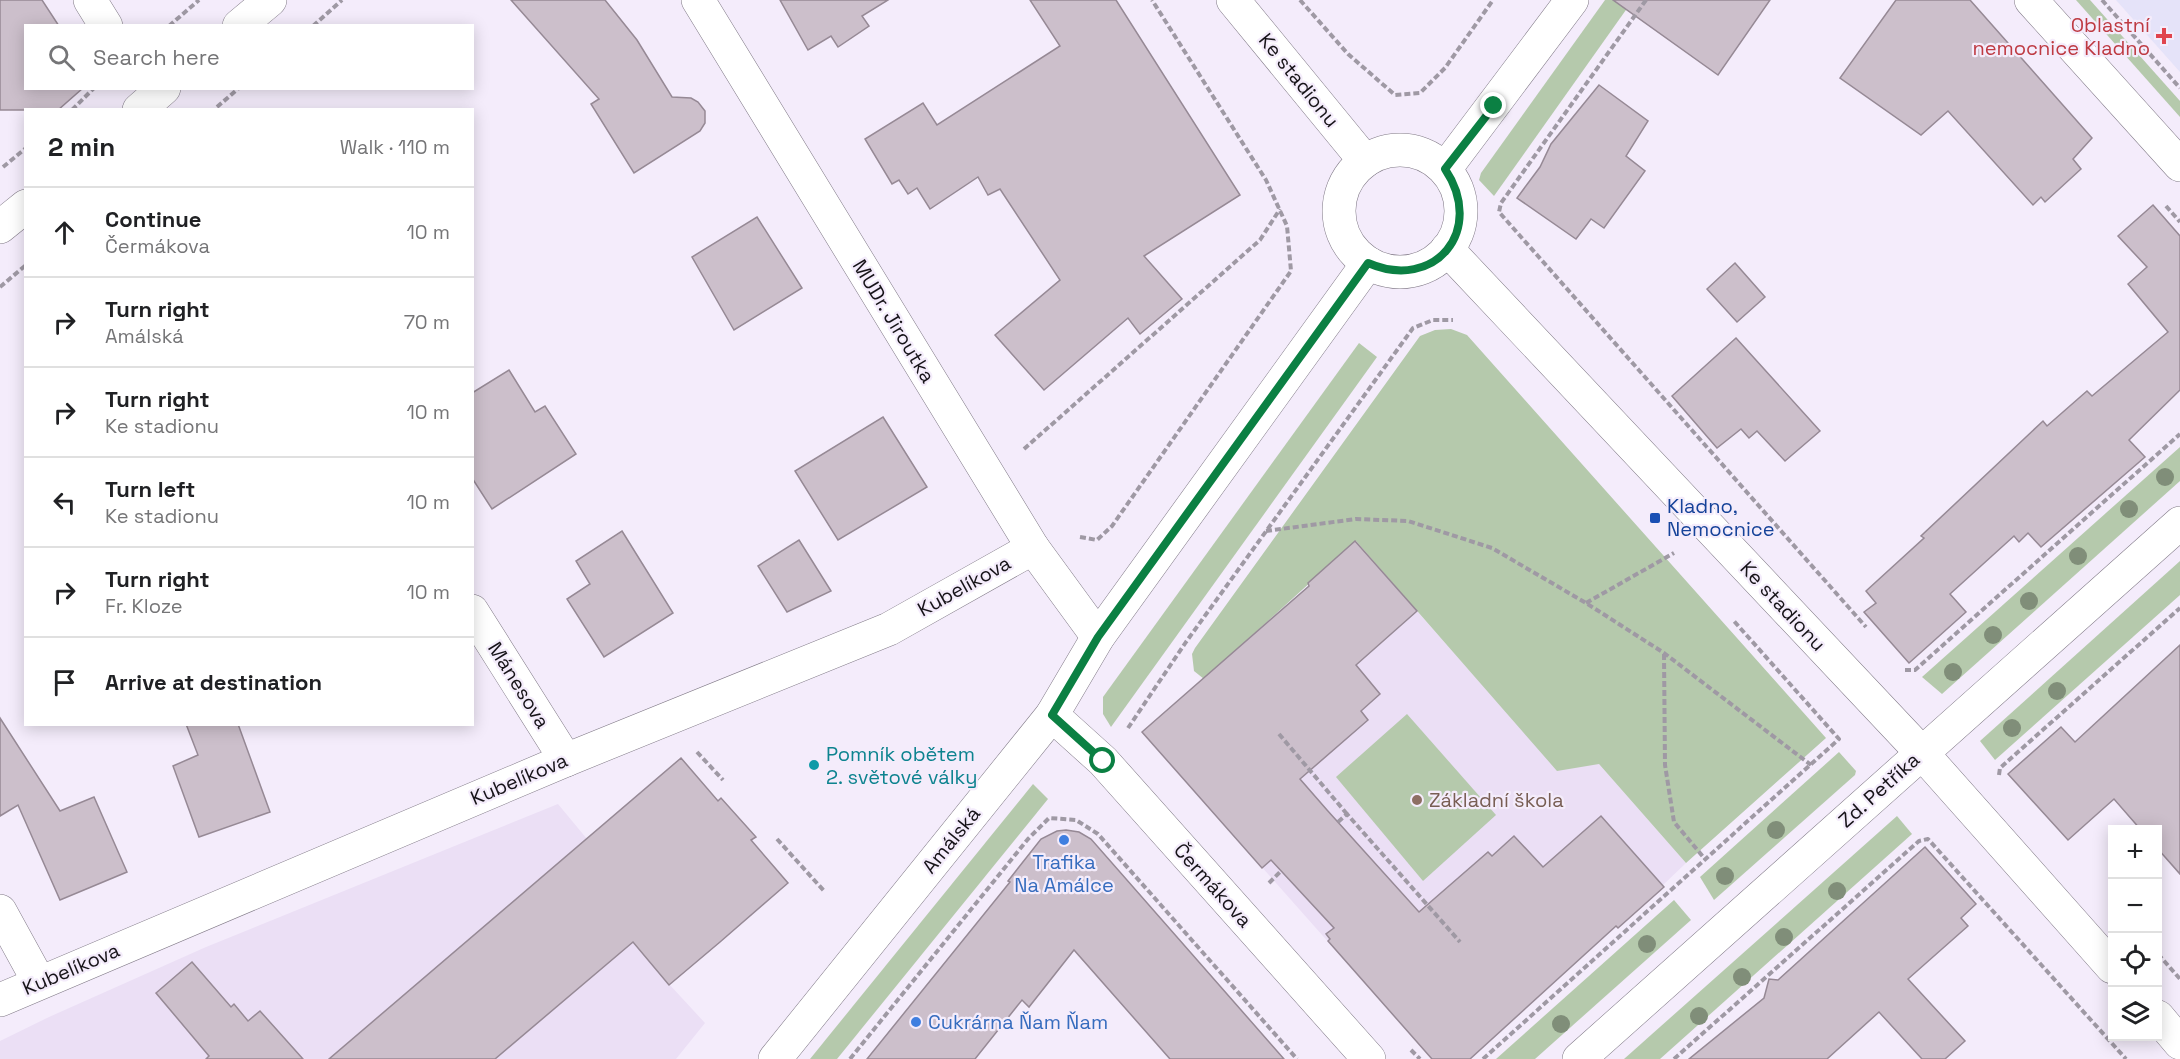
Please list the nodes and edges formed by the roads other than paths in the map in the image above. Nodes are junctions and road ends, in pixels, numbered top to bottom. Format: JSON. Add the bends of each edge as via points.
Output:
{"nodes":[{"id":1,"x":90,"y":0,"type":"edge"},
{"id":2,"x":270,"y":0,"type":"edge"},
{"id":3,"x":698,"y":0,"type":"edge"},
{"id":4,"x":1233,"y":0,"type":"edge"},
{"id":5,"x":1572,"y":0,"type":"edge"},
{"id":6,"x":2031,"y":0,"type":"edge"},
{"id":7,"x":105,"y":24,"type":"edge"},
{"id":8,"x":241,"y":24,"type":"edge"},
{"id":9,"x":1365,"y":160,"type":"junction"},
{"id":10,"x":2180,"y":165,"type":"edge"},
{"id":11,"x":1445,"y":169,"type":"junction"},
{"id":12,"x":24,"y":208,"type":"edge"},
{"id":13,"x":0,"y":227,"type":"edge"},
{"id":14,"x":1448,"y":249,"type":"junction"},
{"id":15,"x":1368,"y":263,"type":"junction"},
{"id":16,"x":2180,"y":523,"type":"edge"},
{"id":17,"x":1033,"y":548,"type":"junction"},
{"id":18,"x":474,"y":614,"type":"edge"},
{"id":19,"x":1098,"y":637,"type":"junction"},
{"id":20,"x":1052,"y":715,"type":"junction"},
{"id":21,"x":1921,"y":752,"type":"junction"},
{"id":22,"x":566,"y":759,"type":"junction"},
{"id":23,"x":0,"y":911,"type":"edge"},
{"id":24,"x":2108,"y":962,"type":"edge"},
{"id":25,"x":39,"y":982,"type":"junction"},
{"id":26,"x":0,"y":1000,"type":"edge"},
{"id":27,"x":2162,"y":1022,"type":"edge"},
{"id":28,"x":2180,"y":1042,"type":"edge"},
{"id":29,"x":775,"y":1059,"type":"edge"},
{"id":30,"x":1369,"y":1059,"type":"edge"},
{"id":31,"x":1579,"y":1059,"type":"edge"}],
"edges":[{"from":1,"to":7,"type":"street"},
{"from":2,"to":8,"type":"street"},
{"from":3,"to":17,"type":"street","name":"MUDr. Jiroutka"},
{"from":4,"to":9,"type":"street","name":"Ke stadionu"},
{"from":5,"to":11,"type":"street"},
{"from":6,"to":10,"type":"street"},
{"from":9,"to":11,"type":"street","via":[[1381,153],[1407,151],[1431,158]]},
{"from":9,"to":15,"type":"street","via":[[1343,187],[1339,204],[1345,238]]},
{"from":11,"to":14,"type":"street","via":[[1455,184],[1461,218]]},
{"from":12,"to":13,"type":"street"},
{"from":14,"to":15,"type":"street","via":[[1434,261],[1402,272]]},
{"from":14,"to":21,"type":"street","name":"Ke stadionu"},
{"from":15,"to":19,"type":"street","name":"Amálská"},
{"from":16,"to":21,"type":"street","name":"Zd. Petříka"},
{"from":17,"to":19,"type":"street","name":"MUDr. Jiroutka"},
{"from":17,"to":22,"type":"street","name":"Kubelíkova","via":[[890,629]]},
{"from":18,"to":22,"type":"street","name":"Mánesova"},
{"from":19,"to":20,"type":"street","name":"Amálská"},
{"from":20,"to":29,"type":"street","name":"Amálská"},
{"from":20,"to":30,"type":"street","name":"Čermákova","via":[[1103,761]]},
{"from":21,"to":24,"type":"street","name":"Ke stadionu"},
{"from":21,"to":31,"type":"street","name":"Zd. Petříka"},
{"from":22,"to":25,"type":"street","name":"Kubelíkova"},
{"from":23,"to":25,"type":"street"},
{"from":25,"to":26,"type":"street","name":"Kubelíkova"},
{"from":27,"to":28,"type":"street"}]}
